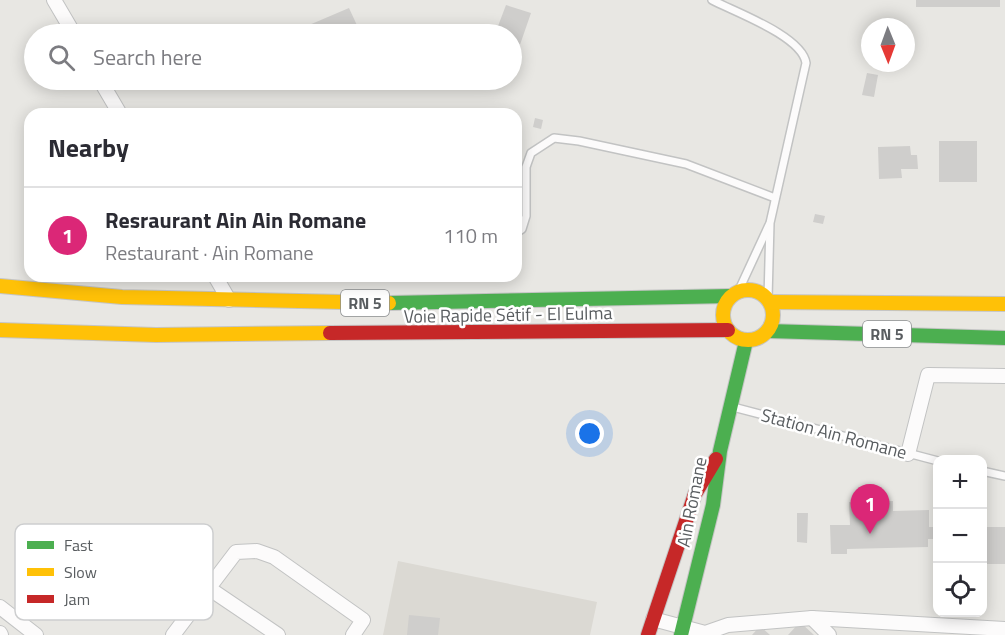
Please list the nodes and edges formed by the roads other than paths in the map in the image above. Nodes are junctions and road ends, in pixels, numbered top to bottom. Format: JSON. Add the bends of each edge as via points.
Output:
{"nodes":[{"id":1,"x":54,"y":0,"type":"edge"},
{"id":2,"x":712,"y":0,"type":"edge"},
{"id":3,"x":68,"y":24,"type":"edge"},
{"id":4,"x":106,"y":90,"type":"edge"},
{"id":5,"x":116,"y":108,"type":"edge"},
{"id":6,"x":775,"y":198,"type":"junction"},
{"id":7,"x":770,"y":223,"type":"junction"},
{"id":8,"x":522,"y":229,"type":"edge"},
{"id":9,"x":218,"y":282,"type":"edge"},
{"id":10,"x":0,"y":286,"type":"edge"},
{"id":11,"x":734,"y":294,"type":"junction"},
{"id":12,"x":229,"y":300,"type":"junction"},
{"id":13,"x":769,"y":300,"type":"junction"},
{"id":14,"x":1005,"y":304,"type":"edge"},
{"id":15,"x":0,"y":330,"type":"edge"},
{"id":16,"x":728,"y":330,"type":"junction"},
{"id":17,"x":768,"y":331,"type":"junction"},
{"id":18,"x":1005,"y":338,"type":"edge"},
{"id":19,"x":746,"y":341,"type":"junction"},
{"id":20,"x":1005,"y":376,"type":"edge"},
{"id":21,"x":730,"y":406,"type":"junction"},
{"id":22,"x":720,"y":451,"type":"junction"},
{"id":23,"x":908,"y":454,"type":"junction"},
{"id":24,"x":933,"y":460,"type":"edge"},
{"id":25,"x":987,"y":472,"type":"edge"},
{"id":26,"x":1005,"y":476,"type":"edge"},
{"id":27,"x":213,"y":580,"type":"edge"},
{"id":28,"x":213,"y":591,"type":"edge"},
{"id":29,"x":0,"y":607,"type":"edge"},
{"id":30,"x":812,"y":618,"type":"junction"},
{"id":31,"x":15,"y":619,"type":"edge"},
{"id":32,"x":653,"y":619,"type":"junction"},
{"id":33,"x":17,"y":620,"type":"edge"},
{"id":34,"x":184,"y":620,"type":"edge"},
{"id":35,"x":1005,"y":628,"type":"edge"},
{"id":36,"x":957,"y":630,"type":"edge"},
{"id":37,"x":682,"y":632,"type":"edge"},
{"id":38,"x":706,"y":634,"type":"edge"},
{"id":39,"x":36,"y":635,"type":"edge"},
{"id":40,"x":173,"y":635,"type":"edge"},
{"id":41,"x":278,"y":635,"type":"edge"},
{"id":42,"x":353,"y":635,"type":"edge"},
{"id":43,"x":648,"y":635,"type":"edge"},
{"id":44,"x":829,"y":635,"type":"edge"}],
"edges":[{"from":1,"to":3,"type":"street"},
{"from":2,"to":6,"type":"lane","via":[[784,36],[805,55]]},
{"from":4,"to":5,"type":"street"},
{"from":6,"to":7,"type":"lane"},
{"from":6,"to":8,"type":"lane","via":[[686,164],[554,138],[531,153],[526,167],[526,216]]},
{"from":7,"to":11,"type":"lane"},
{"from":7,"to":13,"type":"lane"},
{"from":9,"to":12,"type":"street"},
{"from":10,"to":12,"type":"main road","name":"Voie Rapide Sétif - El Eulma","number":"RN 5","via":[[122,297]]},
{"from":11,"to":12,"type":"main road","name":"Voie Rapide Sétif - El Eulma","number":"RN 5","via":[[372,303]]},
{"from":11,"to":13,"type":"main road","via":[[748,290]]},
{"from":11,"to":16,"type":"main road","via":[[722,317]]},
{"from":13,"to":14,"type":"main road","number":"RN 5"},
{"from":13,"to":17,"type":"main road","via":[[774,314]]},
{"from":15,"to":16,"type":"main road","name":"Voie Rapide Sétif - El Eulma","number":"RN 5","via":[[249,336]]},
{"from":16,"to":19,"type":"main road"},
{"from":17,"to":18,"type":"main road","number":"RN 5"},
{"from":17,"to":19,"type":"main road"},
{"from":19,"to":21,"type":"main road"},
{"from":20,"to":23,"type":"street","via":[[928,375]]},
{"from":21,"to":22,"type":"main road"},
{"from":21,"to":23,"type":"lane","name":"Station Ain Romane"},
{"from":22,"to":32,"type":"main road","name":"Ain Romane","via":[[695,494]]},
{"from":22,"to":37,"type":"main road","name":"Ain Romane","via":[[712,505]]},
{"from":23,"to":24,"type":"lane","name":"Station Ain Romane"},
{"from":25,"to":26,"type":"lane"},
{"from":27,"to":42,"type":"street","via":[[236,552],[256,550],[274,557],[363,620]]},
{"from":28,"to":41,"type":"street"},
{"from":29,"to":31,"type":"street"},
{"from":30,"to":36,"type":"street"},
{"from":30,"to":38,"type":"street","via":[[728,625]]},
{"from":30,"to":44,"type":"street"},
{"from":32,"to":37,"type":"street"},
{"from":32,"to":43,"type":"main road","name":"Ain Romane"},
{"from":33,"to":39,"type":"street"},
{"from":34,"to":40,"type":"street"},
{"from":35,"to":36,"type":"street"},
{"from":37,"to":38,"type":"street"}]}
